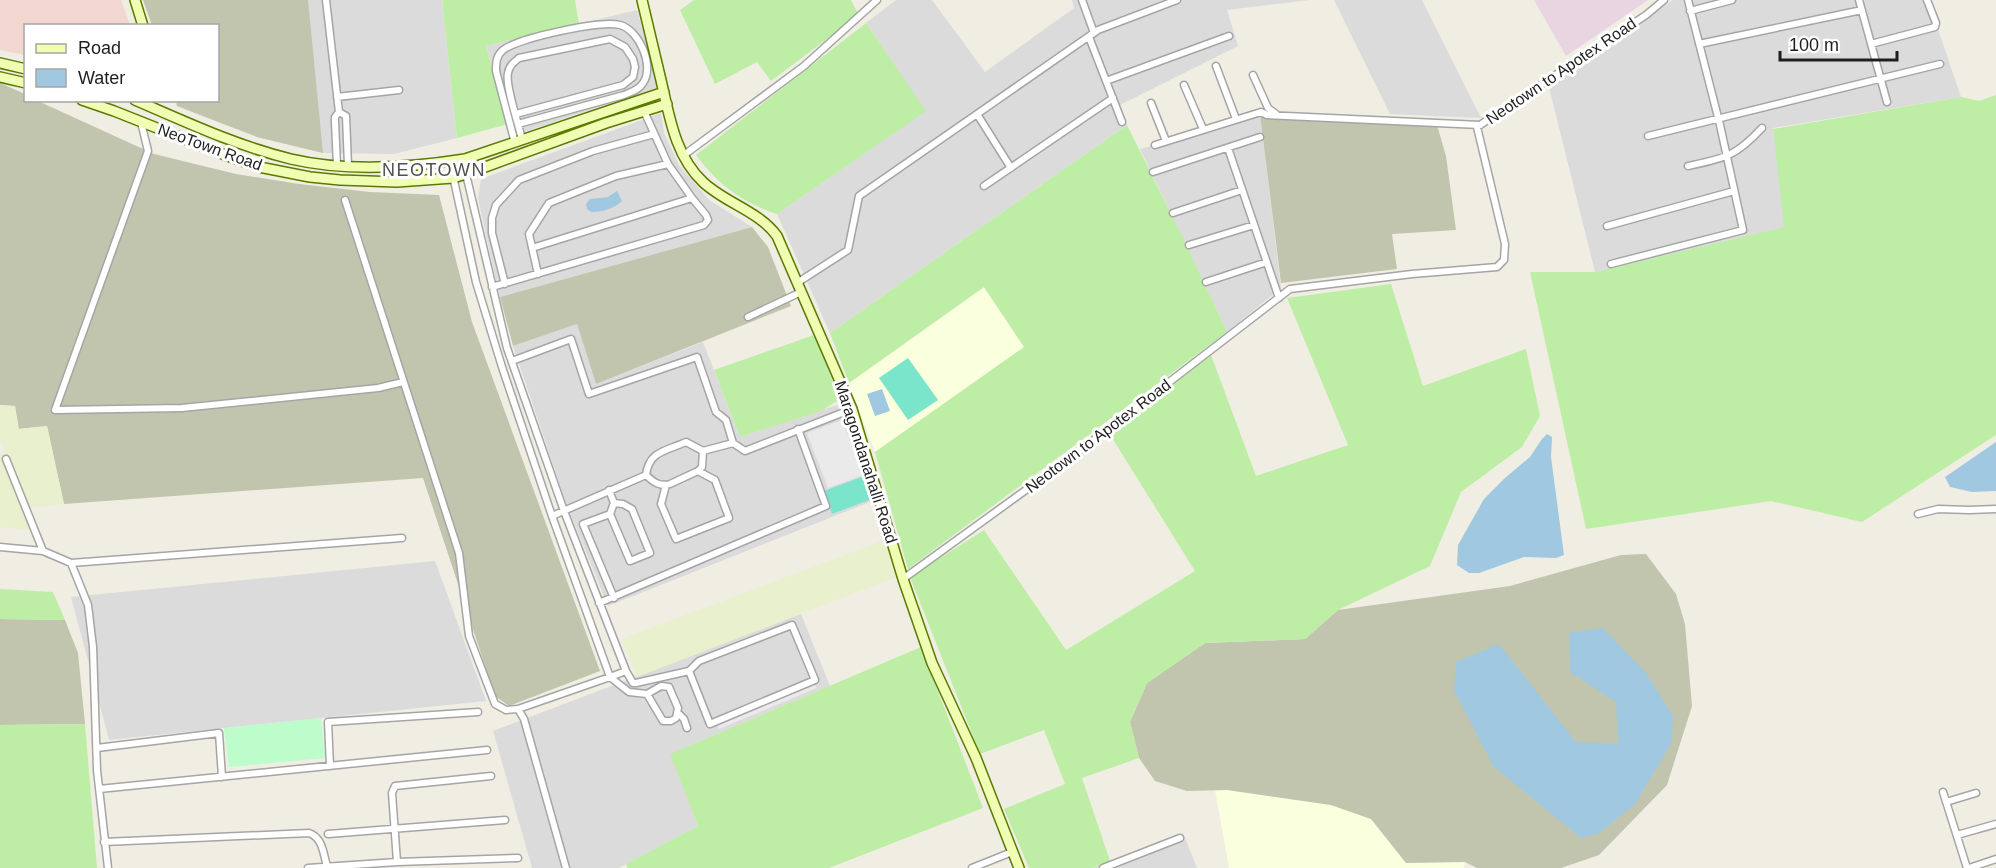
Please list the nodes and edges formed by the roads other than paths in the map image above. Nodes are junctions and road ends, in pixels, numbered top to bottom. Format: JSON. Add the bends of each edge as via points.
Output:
{"nodes":[{"id":1,"x":135,"y":0,"type":"edge"},
{"id":2,"x":326,"y":0,"type":"edge"},
{"id":3,"x":642,"y":0,"type":"edge"},
{"id":4,"x":877,"y":0,"type":"edge"},
{"id":5,"x":1082,"y":0,"type":"edge"},
{"id":6,"x":1177,"y":0,"type":"edge"},
{"id":7,"x":1664,"y":0,"type":"edge"},
{"id":8,"x":1688,"y":0,"type":"edge"},
{"id":9,"x":1732,"y":0,"type":"edge"},
{"id":10,"x":1859,"y":0,"type":"edge"},
{"id":11,"x":1927,"y":0,"type":"edge"},
{"id":12,"x":1690,"y":10,"type":"junction"},
{"id":13,"x":1862,"y":10,"type":"junction"},
{"id":14,"x":142,"y":24,"type":"edge"},
{"id":15,"x":1092,"y":35,"type":"junction"},
{"id":16,"x":1229,"y":36,"type":"dead end"},
{"id":17,"x":1699,"y":44,"type":"junction"},
{"id":18,"x":1871,"y":44,"type":"junction"},
{"id":19,"x":0,"y":63,"type":"edge"},
{"id":20,"x":1940,"y":64,"type":"dead end"},
{"id":21,"x":1216,"y":66,"type":"dead end"},
{"id":22,"x":24,"y":69,"type":"edge"},
{"id":23,"x":1253,"y":75,"type":"dead end"},
{"id":24,"x":0,"y":77,"type":"edge"},
{"id":25,"x":1880,"y":79,"type":"junction"},
{"id":26,"x":1106,"y":81,"type":"junction"},
{"id":27,"x":24,"y":83,"type":"edge"},
{"id":28,"x":1184,"y":85,"type":"dead end"},
{"id":29,"x":399,"y":90,"type":"dead end"},
{"id":30,"x":664,"y":93,"type":"junction"},
{"id":31,"x":337,"y":97,"type":"junction"},
{"id":32,"x":1113,"y":98,"type":"junction"},
{"id":33,"x":87,"y":102,"type":"edge"},
{"id":34,"x":1887,"y":102,"type":"dead end"},
{"id":35,"x":1151,"y":103,"type":"dead end"},
{"id":36,"x":152,"y":104,"type":"edge"},
{"id":37,"x":667,"y":104,"type":"junction"},
{"id":38,"x":339,"y":112,"type":"junction"},
{"id":39,"x":648,"y":113,"type":"junction"},
{"id":40,"x":516,"y":114,"type":"junction"},
{"id":41,"x":977,"y":114,"type":"junction"},
{"id":42,"x":1276,"y":115,"type":"junction"},
{"id":43,"x":1718,"y":118,"type":"junction"},
{"id":44,"x":1236,"y":119,"type":"junction"},
{"id":45,"x":141,"y":122,"type":"junction"},
{"id":46,"x":1122,"y":122,"type":"dead end"},
{"id":47,"x":518,"y":124,"type":"junction"},
{"id":48,"x":1479,"y":126,"type":"junction"},
{"id":49,"x":1762,"y":128,"type":"dead end"},
{"id":50,"x":1203,"y":129,"type":"junction"},
{"id":51,"x":654,"y":134,"type":"junction"},
{"id":52,"x":1648,"y":136,"type":"dead end"},
{"id":53,"x":1260,"y":137,"type":"dead end"},
{"id":54,"x":518,"y":141,"type":"junction"},
{"id":55,"x":1166,"y":141,"type":"junction"},
{"id":56,"x":1155,"y":145,"type":"dead end"},
{"id":57,"x":1228,"y":148,"type":"junction"},
{"id":58,"x":684,"y":155,"type":"junction"},
{"id":59,"x":1727,"y":158,"type":"junction"},
{"id":60,"x":465,"y":159,"type":"junction"},
{"id":61,"x":450,"y":162,"type":"junction"},
{"id":62,"x":669,"y":164,"type":"junction"},
{"id":63,"x":337,"y":166,"type":"junction"},
{"id":64,"x":348,"y":166,"type":"junction"},
{"id":65,"x":1688,"y":166,"type":"dead end"},
{"id":66,"x":1011,"y":168,"type":"junction"},
{"id":67,"x":1153,"y":172,"type":"dead end"},
{"id":68,"x":466,"y":174,"type":"junction"},
{"id":69,"x":453,"y":178,"type":"junction"},
{"id":70,"x":984,"y":186,"type":"dead end"},
{"id":71,"x":1242,"y":190,"type":"junction"},
{"id":72,"x":1734,"y":191,"type":"junction"},
{"id":73,"x":692,"y":198,"type":"junction"},
{"id":74,"x":345,"y":200,"type":"dead end"},
{"id":75,"x":1173,"y":213,"type":"dead end"},
{"id":76,"x":1254,"y":225,"type":"junction"},
{"id":77,"x":1607,"y":226,"type":"dead end"},
{"id":78,"x":1189,"y":244,"type":"dead end"},
{"id":79,"x":532,"y":248,"type":"junction"},
{"id":80,"x":1267,"y":262,"type":"junction"},
{"id":81,"x":1611,"y":264,"type":"dead end"},
{"id":82,"x":538,"y":274,"type":"junction"},
{"id":83,"x":1206,"y":282,"type":"dead end"},
{"id":84,"x":503,"y":284,"type":"junction"},
{"id":85,"x":492,"y":287,"type":"junction"},
{"id":86,"x":799,"y":288,"type":"junction"},
{"id":87,"x":1279,"y":298,"type":"junction"},
{"id":88,"x":748,"y":317,"type":"dead end"},
{"id":89,"x":512,"y":361,"type":"junction"},
{"id":90,"x":403,"y":382,"type":"junction"},
{"id":91,"x":852,"y":409,"type":"junction"},
{"id":92,"x":798,"y":429,"type":"junction"},
{"id":93,"x":733,"y":443,"type":"junction"},
{"id":94,"x":704,"y":451,"type":"junction"},
{"id":95,"x":6,"y":459,"type":"dead end"},
{"id":96,"x":698,"y":471,"type":"junction"},
{"id":97,"x":646,"y":475,"type":"junction"},
{"id":98,"x":666,"y":485,"type":"junction"},
{"id":99,"x":609,"y":490,"type":"junction"},
{"id":100,"x":614,"y":503,"type":"junction"},
{"id":101,"x":1996,"y":509,"type":"edge"},
{"id":102,"x":564,"y":511,"type":"junction"},
{"id":103,"x":610,"y":514,"type":"junction"},
{"id":104,"x":1918,"y":514,"type":"dead end"},
{"id":105,"x":552,"y":516,"type":"junction"},
{"id":106,"x":402,"y":538,"type":"dead end"},
{"id":107,"x":0,"y":547,"type":"edge"},
{"id":108,"x":43,"y":551,"type":"junction"},
{"id":109,"x":71,"y":563,"type":"junction"},
{"id":110,"x":903,"y":579,"type":"junction"},
{"id":111,"x":614,"y":598,"type":"junction"},
{"id":112,"x":599,"y":603,"type":"junction"},
{"id":113,"x":626,"y":671,"type":"junction"},
{"id":114,"x":689,"y":671,"type":"junction"},
{"id":115,"x":610,"y":676,"type":"junction"},
{"id":116,"x":647,"y":694,"type":"junction"},
{"id":117,"x":518,"y":709,"type":"junction"},
{"id":118,"x":478,"y":712,"type":"dead end"},
{"id":119,"x":678,"y":713,"type":"junction"},
{"id":120,"x":687,"y":728,"type":"dead end"},
{"id":121,"x":97,"y":748,"type":"junction"},
{"id":122,"x":487,"y":750,"type":"dead end"},
{"id":123,"x":330,"y":766,"type":"junction"},
{"id":124,"x":491,"y":776,"type":"dead end"},
{"id":125,"x":222,"y":777,"type":"junction"},
{"id":126,"x":99,"y":789,"type":"junction"},
{"id":127,"x":1943,"y":792,"type":"dead end"},
{"id":128,"x":1976,"y":793,"type":"dead end"},
{"id":129,"x":1946,"y":802,"type":"junction"},
{"id":130,"x":505,"y":820,"type":"dead end"},
{"id":131,"x":1996,"y":824,"type":"edge"},
{"id":132,"x":395,"y":829,"type":"junction"},
{"id":133,"x":328,"y":834,"type":"dead end"},
{"id":134,"x":1957,"y":835,"type":"junction"},
{"id":135,"x":1180,"y":838,"type":"dead end"},
{"id":136,"x":104,"y":842,"type":"junction"},
{"id":137,"x":1012,"y":852,"type":"junction"},
{"id":138,"x":518,"y":858,"type":"dead end"},
{"id":139,"x":1996,"y":859,"type":"edge"},
{"id":140,"x":397,"y":862,"type":"junction"},
{"id":141,"x":327,"y":866,"type":"junction"},
{"id":142,"x":108,"y":868,"type":"edge"},
{"id":143,"x":308,"y":868,"type":"edge"},
{"id":144,"x":566,"y":868,"type":"edge"},
{"id":145,"x":972,"y":868,"type":"edge"},
{"id":146,"x":1019,"y":868,"type":"edge"},
{"id":147,"x":1103,"y":868,"type":"edge"},
{"id":148,"x":1968,"y":868,"type":"edge"}],
"edges":[{"from":1,"to":14,"type":"street"},
{"from":2,"to":31,"type":"street"},
{"from":3,"to":30,"type":"street","name":"Maragondanahalli Road"},
{"from":4,"to":58,"type":"street","via":[[804,66]]},
{"from":5,"to":15,"type":"street"},
{"from":6,"to":15,"type":"street"},
{"from":7,"to":48,"type":"street","name":"Neotown to Apotex Road"},
{"from":8,"to":12,"type":"street"},
{"from":9,"to":12,"type":"street"},
{"from":10,"to":13,"type":"street"},
{"from":11,"to":18,"type":"street","via":[[1935,27]]},
{"from":12,"to":17,"type":"street"},
{"from":13,"to":17,"type":"street"},
{"from":13,"to":18,"type":"street"},
{"from":15,"to":26,"type":"street"},
{"from":15,"to":41,"type":"street"},
{"from":16,"to":26,"type":"street"},
{"from":17,"to":43,"type":"street"},
{"from":18,"to":25,"type":"street"},
{"from":19,"to":22,"type":"street"},
{"from":20,"to":25,"type":"street"},
{"from":21,"to":44,"type":"street"},
{"from":23,"to":42,"type":"street","via":[[1268,108]]},
{"from":24,"to":27,"type":"street"},
{"from":25,"to":34,"type":"street"},
{"from":25,"to":43,"type":"street"},
{"from":26,"to":32,"type":"street"},
{"from":28,"to":50,"type":"street"},
{"from":29,"to":31,"type":"street"},
{"from":30,"to":37,"type":"street","name":"Maragondanahalli Road"},
{"from":30,"to":54,"type":"street","name":"NeoTown Road"},
{"from":31,"to":38,"type":"street"},
{"from":32,"to":46,"type":"street"},
{"from":32,"to":66,"type":"street"},
{"from":33,"to":45,"type":"street","name":"NeoTown Road"},
{"from":35,"to":55,"type":"street"},
{"from":36,"to":45,"type":"street"},
{"from":36,"to":63,"type":"street","name":"NeoTown Road","via":[[241,143],[291,159]]},
{"from":37,"to":39,"type":"street","name":"NeoTown Road"},
{"from":37,"to":58,"type":"street","name":"Maragondanahalli Road"},
{"from":38,"to":63,"type":"street","via":[[334,122]]},
{"from":38,"to":64,"type":"street","via":[[346,116]]},
{"from":39,"to":51,"type":"street"},
{"from":39,"to":68,"type":"street","name":"NeoTown Road"},
{"from":40,"to":40,"type":"street","via":[[507,75],[519,58],[610,39],[625,47],[633,59],[633,77],[623,86]]},
{"from":40,"to":47,"type":"street"},
{"from":41,"to":66,"type":"street"},
{"from":41,"to":86,"type":"street","via":[[859,196],[848,250]]},
{"from":42,"to":44,"type":"street","via":[[1261,112]]},
{"from":42,"to":48,"type":"street"},
{"from":43,"to":52,"type":"street"},
{"from":43,"to":59,"type":"street"},
{"from":44,"to":50,"type":"street"},
{"from":45,"to":69,"type":"street","name":"NeoTown Road","via":[[259,167],[310,177],[398,182]]},
{"from":45,"to":90,"type":"street","via":[[148,152],[56,410],[182,408],[378,388]]},
{"from":47,"to":54,"type":"street"},
{"from":47,"to":54,"type":"street","via":[[637,89],[647,68],[644,51],[632,32],[609,23],[512,44],[501,52],[496,71]]},
{"from":48,"to":87,"type":"street","name":"Neotown to Apotex Road","via":[[1505,244],[1504,260],[1497,267],[1290,289]]},
{"from":49,"to":59,"type":"street"},
{"from":50,"to":55,"type":"street"},
{"from":51,"to":62,"type":"street"},
{"from":51,"to":84,"type":"street","via":[[593,151],[519,180],[496,205],[492,218]]},
{"from":53,"to":57,"type":"street"},
{"from":54,"to":60,"type":"street","name":"NeoTown Road"},
{"from":55,"to":56,"type":"street"},
{"from":57,"to":67,"type":"street"},
{"from":57,"to":71,"type":"street"},
{"from":58,"to":86,"type":"street","name":"Maragondanahalli Road","via":[[714,192],[769,225]]},
{"from":59,"to":65,"type":"street"},
{"from":59,"to":72,"type":"street"},
{"from":60,"to":61,"type":"street","name":"NeoTown Road"},
{"from":60,"to":68,"type":"street"},
{"from":61,"to":64,"type":"street","name":"NeoTown Road"},
{"from":61,"to":69,"type":"street"},
{"from":62,"to":73,"type":"street"},
{"from":62,"to":79,"type":"street","via":[[616,176],[549,203],[529,234]]},
{"from":63,"to":64,"type":"street","name":"NeoTown Road"},
{"from":66,"to":70,"type":"street"},
{"from":68,"to":69,"type":"street","name":"NeoTown Road"},
{"from":68,"to":85,"type":"street"},
{"from":69,"to":105,"type":"street","via":[[476,282]]},
{"from":71,"to":75,"type":"street"},
{"from":71,"to":76,"type":"street"},
{"from":72,"to":77,"type":"street"},
{"from":72,"to":81,"type":"street","via":[[1743,230]]},
{"from":73,"to":79,"type":"street"},
{"from":73,"to":82,"type":"street","via":[[706,215],[704,225]]},
{"from":74,"to":90,"type":"street"},
{"from":76,"to":78,"type":"street"},
{"from":76,"to":80,"type":"street"},
{"from":79,"to":82,"type":"street"},
{"from":80,"to":83,"type":"street"},
{"from":80,"to":87,"type":"street"},
{"from":82,"to":84,"type":"street"},
{"from":84,"to":85,"type":"street"},
{"from":85,"to":89,"type":"street"},
{"from":86,"to":88,"type":"street"},
{"from":86,"to":91,"type":"street","name":"Maragondanahalli Road"},
{"from":87,"to":110,"type":"street","name":"Neotown to Apotex Road","via":[[1082,450]]},
{"from":89,"to":93,"type":"street","via":[[571,339],[589,394],[697,357],[716,412],[726,420]]},
{"from":89,"to":102,"type":"street"},
{"from":90,"to":117,"type":"street","via":[[459,553],[470,636],[495,704],[506,710]]},
{"from":91,"to":92,"type":"street"},
{"from":91,"to":110,"type":"street","name":"Maragondanahalli Road"},
{"from":92,"to":93,"type":"street","via":[[745,451]]},
{"from":92,"to":111,"type":"street","via":[[826,506]]},
{"from":93,"to":94,"type":"street"},
{"from":94,"to":96,"type":"street"},
{"from":94,"to":97,"type":"street","via":[[686,442],[655,455],[647,463]]},
{"from":95,"to":108,"type":"street"},
{"from":96,"to":98,"type":"street"},
{"from":96,"to":98,"type":"street","via":[[715,480],[729,518],[676,539],[661,504]]},
{"from":97,"to":98,"type":"street","via":[[654,483]]},
{"from":97,"to":99,"type":"street"},
{"from":99,"to":100,"type":"street"},
{"from":99,"to":102,"type":"street"},
{"from":100,"to":103,"type":"street"},
{"from":100,"to":103,"type":"street","via":[[632,509],[650,553],[630,561]]},
{"from":101,"to":104,"type":"street","via":[[1938,509]]},
{"from":102,"to":105,"type":"street"},
{"from":102,"to":112,"type":"street"},
{"from":103,"to":111,"type":"street","via":[[583,525]]},
{"from":105,"to":115,"type":"street"},
{"from":106,"to":109,"type":"street"},
{"from":107,"to":108,"type":"street"},
{"from":108,"to":109,"type":"street"},
{"from":109,"to":121,"type":"street","via":[[88,605]]},
{"from":110,"to":137,"type":"street","name":"Maragondanahalli Road","via":[[932,663],[976,758]]},
{"from":111,"to":112,"type":"street"},
{"from":112,"to":113,"type":"street"},
{"from":113,"to":114,"type":"street","via":[[636,683]]},
{"from":113,"to":115,"type":"street"},
{"from":114,"to":114,"type":"street","via":[[699,661],[792,625],[815,680],[710,724]]},
{"from":115,"to":116,"type":"street","via":[[629,692]]},
{"from":115,"to":117,"type":"street"},
{"from":116,"to":119,"type":"street","via":[[663,721],[671,721]]},
{"from":116,"to":119,"type":"street","via":[[669,687]]},
{"from":117,"to":144,"type":"street"},
{"from":118,"to":123,"type":"street","via":[[328,722]]},
{"from":119,"to":120,"type":"street"},
{"from":121,"to":125,"type":"street","via":[[219,733]]},
{"from":121,"to":126,"type":"street"},
{"from":122,"to":123,"type":"street"},
{"from":123,"to":125,"type":"street"},
{"from":124,"to":132,"type":"street","via":[[394,786]]},
{"from":125,"to":126,"type":"street"},
{"from":126,"to":136,"type":"street"},
{"from":127,"to":129,"type":"street"},
{"from":128,"to":129,"type":"street"},
{"from":129,"to":134,"type":"street"},
{"from":130,"to":132,"type":"street"},
{"from":131,"to":134,"type":"street"},
{"from":132,"to":133,"type":"street"},
{"from":132,"to":140,"type":"street"},
{"from":134,"to":148,"type":"street"},
{"from":135,"to":147,"type":"street"},
{"from":136,"to":141,"type":"street","via":[[309,832],[318,837]]},
{"from":136,"to":142,"type":"street"},
{"from":137,"to":145,"type":"street"},
{"from":137,"to":146,"type":"street","name":"Maragondanahalli Road"},
{"from":138,"to":140,"type":"street"},
{"from":139,"to":148,"type":"street"},
{"from":140,"to":141,"type":"street"},
{"from":141,"to":143,"type":"street"}]}
